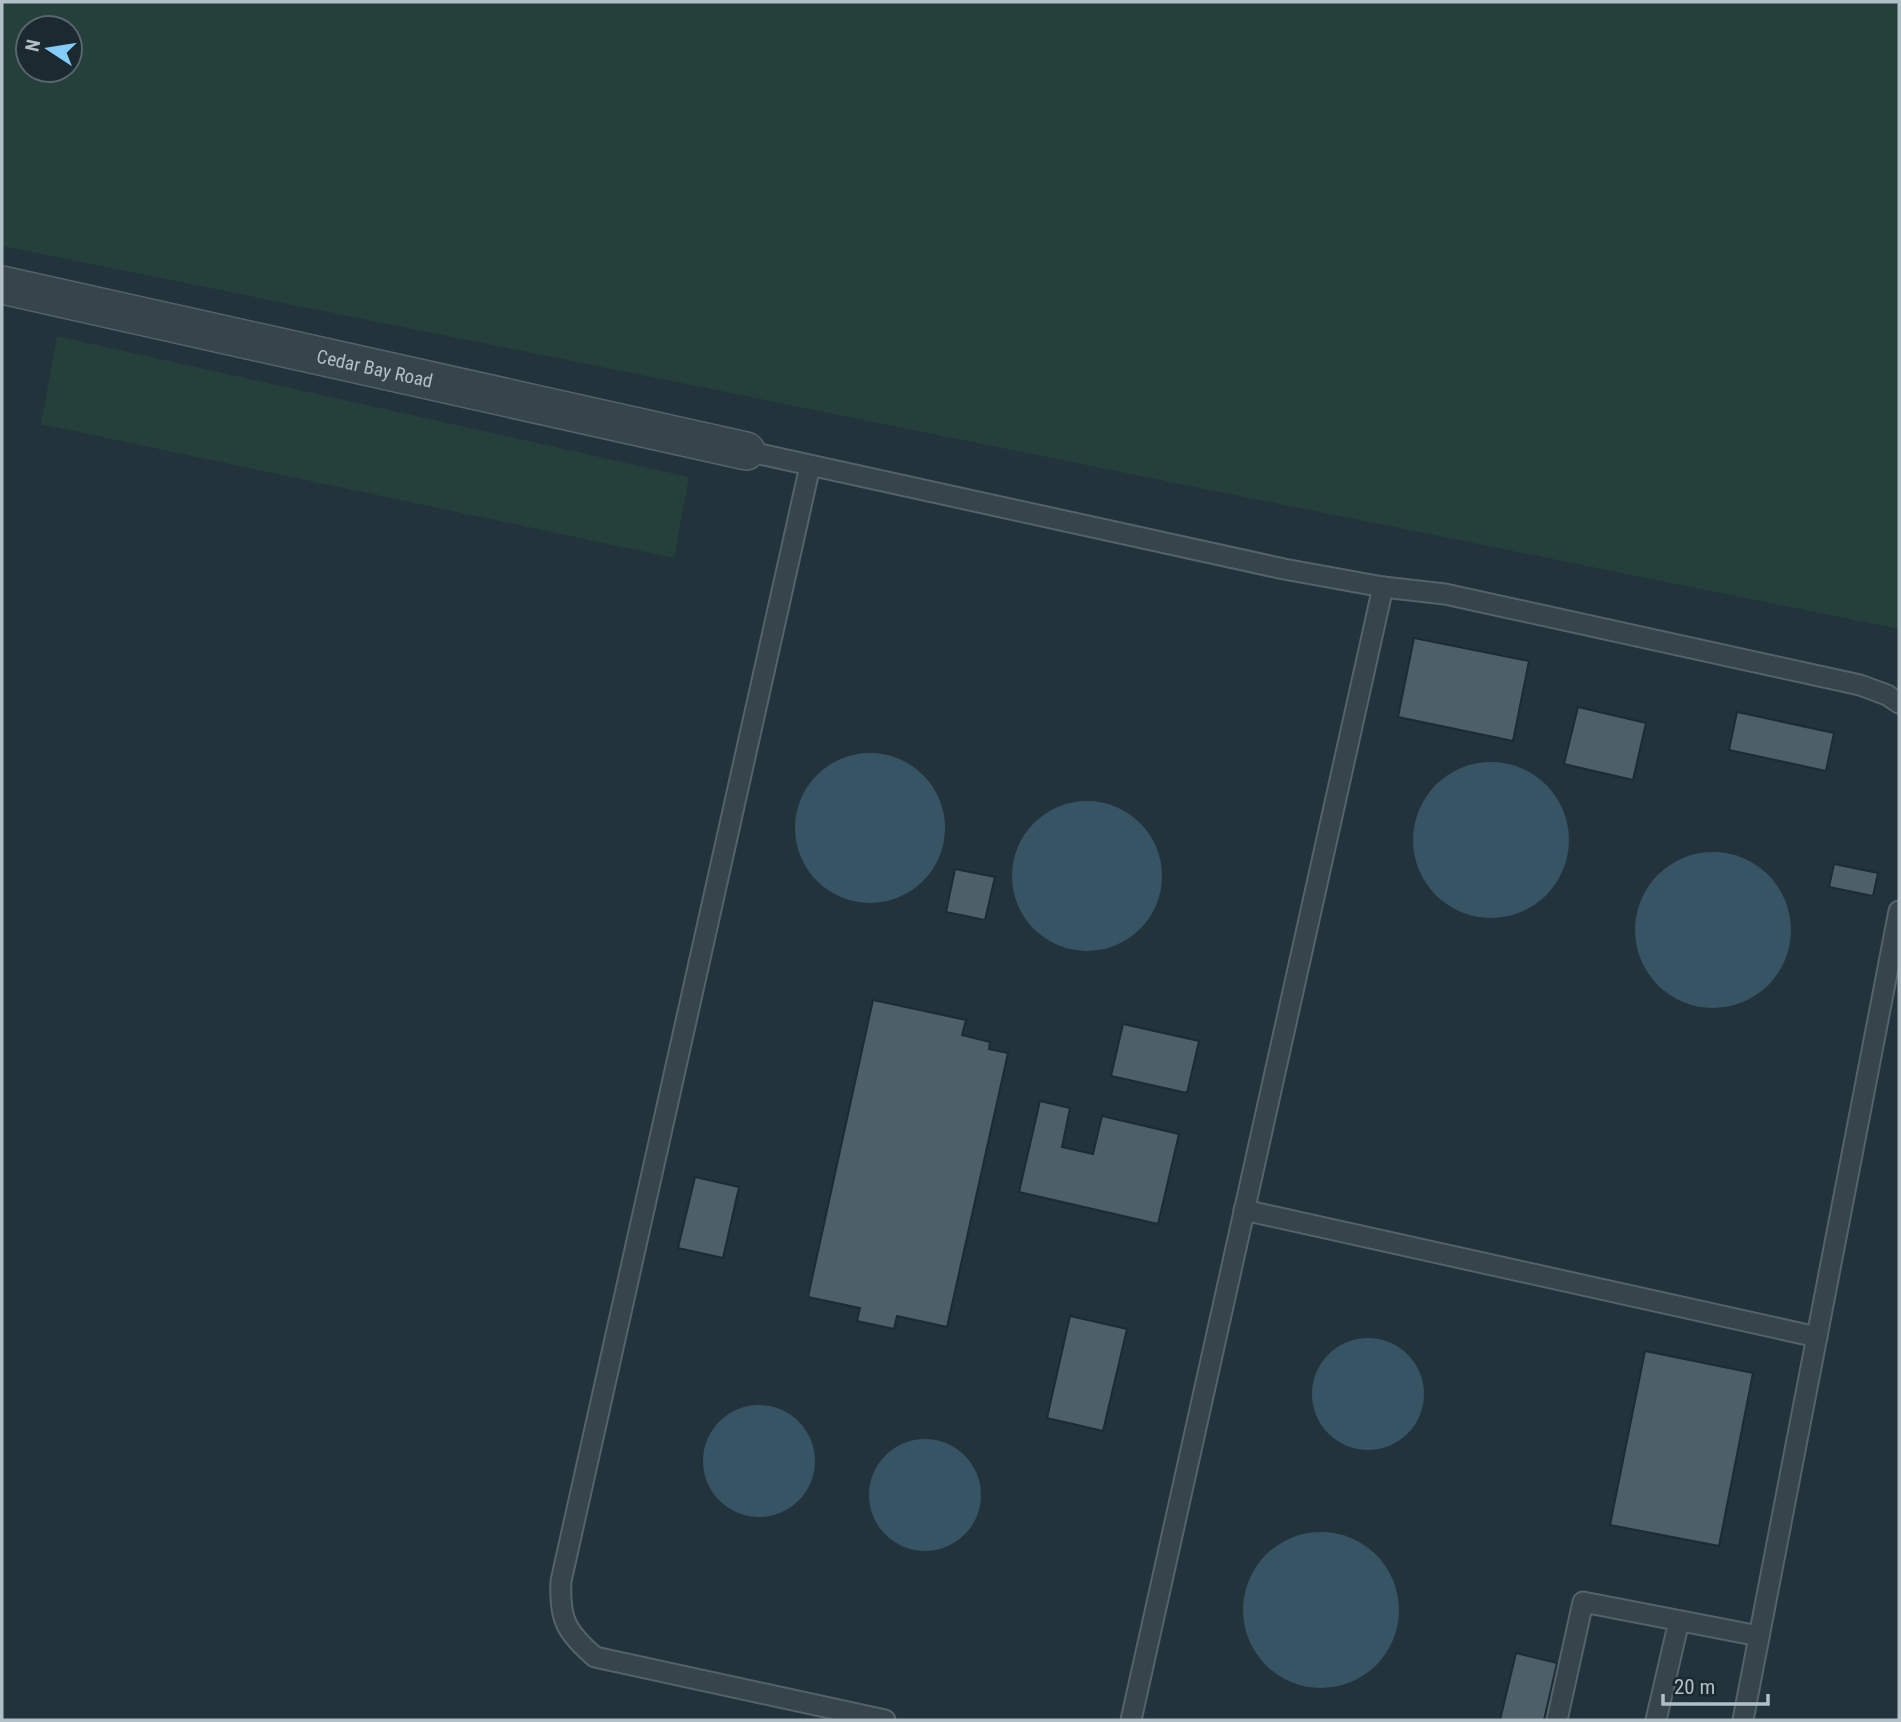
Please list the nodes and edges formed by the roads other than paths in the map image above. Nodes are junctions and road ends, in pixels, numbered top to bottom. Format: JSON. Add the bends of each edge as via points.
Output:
{"nodes":[{"id":1,"x":2,"y":285,"type":"edge"},
{"id":2,"x":746,"y":451,"type":"joint"},
{"id":3,"x":810,"y":466,"type":"junction"},
{"id":4,"x":1383,"y":587,"type":"junction"},
{"id":5,"x":1899,"y":704,"type":"edge"},
{"id":6,"x":1899,"y":911,"type":"edge"},
{"id":7,"x":1244,"y":1210,"type":"junction"},
{"id":8,"x":1817,"y":1338,"type":"junction"},
{"id":9,"x":1679,"y":1621,"type":"junction"},
{"id":10,"x":1759,"y":1636,"type":"junction"},
{"id":11,"x":885,"y":1720,"type":"edge"},
{"id":12,"x":1131,"y":1720,"type":"edge"},
{"id":13,"x":1557,"y":1720,"type":"edge"},
{"id":14,"x":1656,"y":1720,"type":"edge"},
{"id":15,"x":1743,"y":1720,"type":"edge"}],
"edges":[{"from":1,"to":2,"type":"street","name":"Cedar Bay Road"},
{"from":2,"to":3,"type":"lane"},
{"from":3,"to":4,"type":"lane"},
{"from":3,"to":11,"type":"lane","via":[[564,1567],[560,1604],[565,1625],[595,1657]]},
{"from":4,"to":5,"type":"lane","via":[[1445,594],[1860,685]]},
{"from":4,"to":7,"type":"lane"},
{"from":6,"to":8,"type":"lane"},
{"from":7,"to":8,"type":"lane"},
{"from":7,"to":12,"type":"lane"},
{"from":8,"to":10,"type":"lane"},
{"from":9,"to":10,"type":"lane"},
{"from":9,"to":13,"type":"lane","via":[[1583,1602]]},
{"from":9,"to":14,"type":"lane"},
{"from":10,"to":15,"type":"lane"}]}
